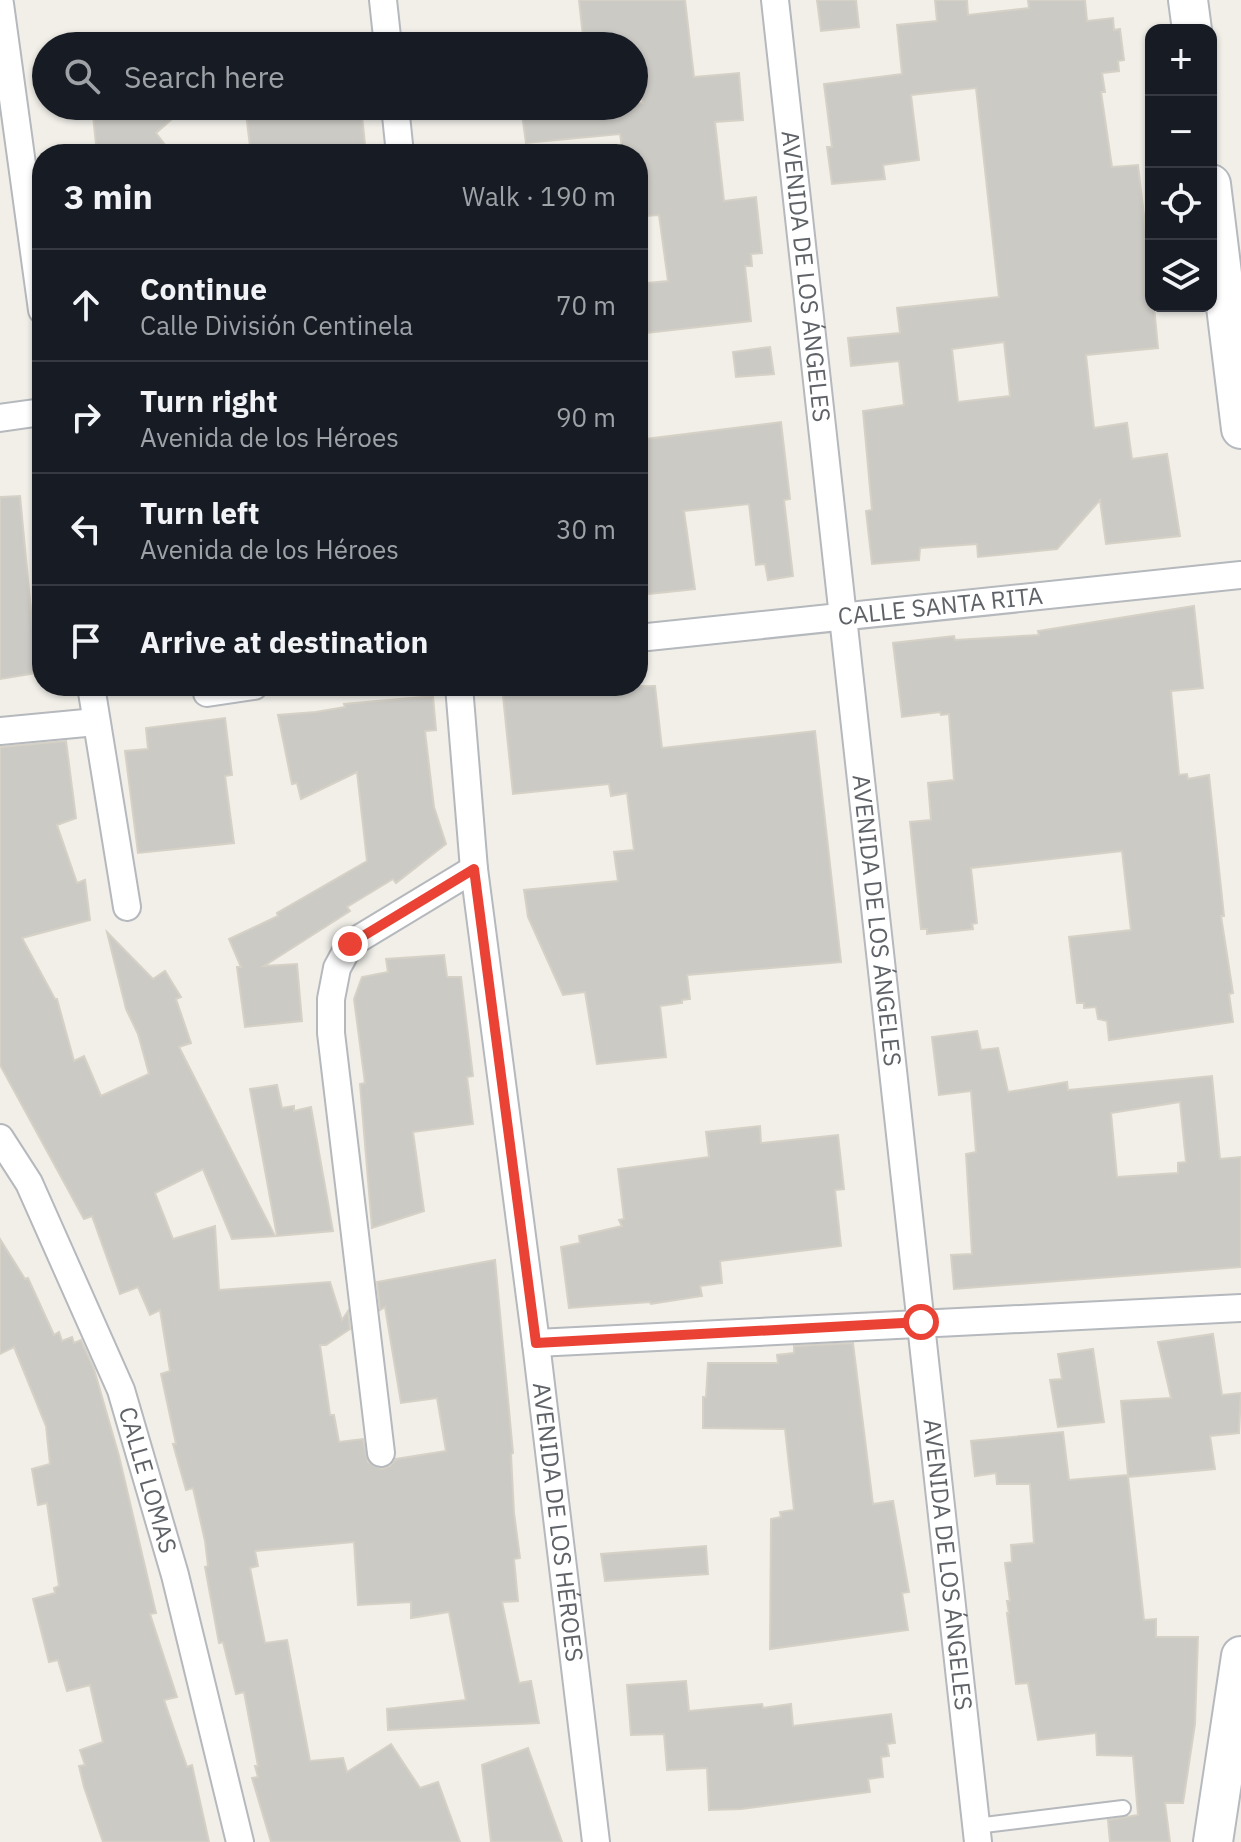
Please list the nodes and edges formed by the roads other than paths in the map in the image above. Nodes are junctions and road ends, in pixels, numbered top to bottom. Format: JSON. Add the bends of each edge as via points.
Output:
{"nodes":[{"id":1,"x":383,"y":0,"type":"edge"},
{"id":2,"x":775,"y":0,"type":"edge"},
{"id":3,"x":1188,"y":0,"type":"edge"},
{"id":4,"x":0,"y":4,"type":"edge"},
{"id":5,"x":1191,"y":24,"type":"edge"},
{"id":6,"x":386,"y":32,"type":"edge"},
{"id":7,"x":396,"y":120,"type":"edge"},
{"id":8,"x":399,"y":144,"type":"edge"},
{"id":9,"x":1217,"y":233,"type":"edge"},
{"id":10,"x":32,"y":237,"type":"edge"},
{"id":11,"x":32,"y":413,"type":"edge"},
{"id":12,"x":0,"y":418,"type":"edge"},
{"id":13,"x":1241,"y":429,"type":"edge"},
{"id":14,"x":1241,"y":575,"type":"edge"},
{"id":15,"x":844,"y":619,"type":"junction"},
{"id":16,"x":648,"y":637,"type":"edge"},
{"id":17,"x":92,"y":696,"type":"edge"},
{"id":18,"x":460,"y":696,"type":"edge"},
{"id":19,"x":96,"y":722,"type":"junction"},
{"id":20,"x":0,"y":731,"type":"edge"},
{"id":21,"x":474,"y":869,"type":"junction"},
{"id":22,"x":127,"y":907,"type":"dead end"},
{"id":23,"x":0,"y":1138,"type":"edge"},
{"id":24,"x":1241,"y":1308,"type":"edge"},
{"id":25,"x":921,"y":1322,"type":"junction"},
{"id":26,"x":536,"y":1343,"type":"junction"},
{"id":27,"x":381,"y":1453,"type":"dead end"},
{"id":28,"x":1241,"y":1656,"type":"edge"},
{"id":29,"x":1237,"y":1709,"type":"edge"},
{"id":30,"x":1123,"y":1808,"type":"dead end"},
{"id":31,"x":977,"y":1834,"type":"edge"},
{"id":32,"x":240,"y":1842,"type":"edge"},
{"id":33,"x":596,"y":1842,"type":"edge"},
{"id":34,"x":1213,"y":1842,"type":"edge"}],
"edges":[{"from":1,"to":6,"type":"street"},
{"from":2,"to":15,"type":"street","name":"AVENIDA DE LOS ÁNGELES"},
{"from":3,"to":5,"type":"main road"},
{"from":4,"to":10,"type":"street"},
{"from":7,"to":8,"type":"street"},
{"from":9,"to":13,"type":"main road"},
{"from":11,"to":12,"type":"street"},
{"from":14,"to":15,"type":"street","name":"CALLE SANTA RITA"},
{"from":15,"to":16,"type":"street","name":"CALLE SANTA RITA"},
{"from":15,"to":25,"type":"street","name":"AVENIDA DE LOS ÁNGELES"},
{"from":17,"to":19,"type":"street"},
{"from":18,"to":21,"type":"street","name":"AVENIDA DE LOS HÉROES"},
{"from":19,"to":20,"type":"street"},
{"from":19,"to":22,"type":"street"},
{"from":21,"to":26,"type":"street","name":"AVENIDA DE LOS HÉROES"},
{"from":21,"to":27,"type":"street","via":[[350,944],[337,968],[331,999]]},
{"from":23,"to":32,"type":"street","name":"CALLE LOMAS","via":[[29,1183],[121,1390],[175,1575]]},
{"from":24,"to":25,"type":"street"},
{"from":25,"to":26,"type":"street"},
{"from":25,"to":31,"type":"street","name":"AVENIDA DE LOS ÁNGELES"},
{"from":26,"to":33,"type":"street","name":"AVENIDA DE LOS HÉROES"},
{"from":28,"to":29,"type":"main road"},
{"from":29,"to":34,"type":"main road"},
{"from":30,"to":31,"type":"lane"}]}
